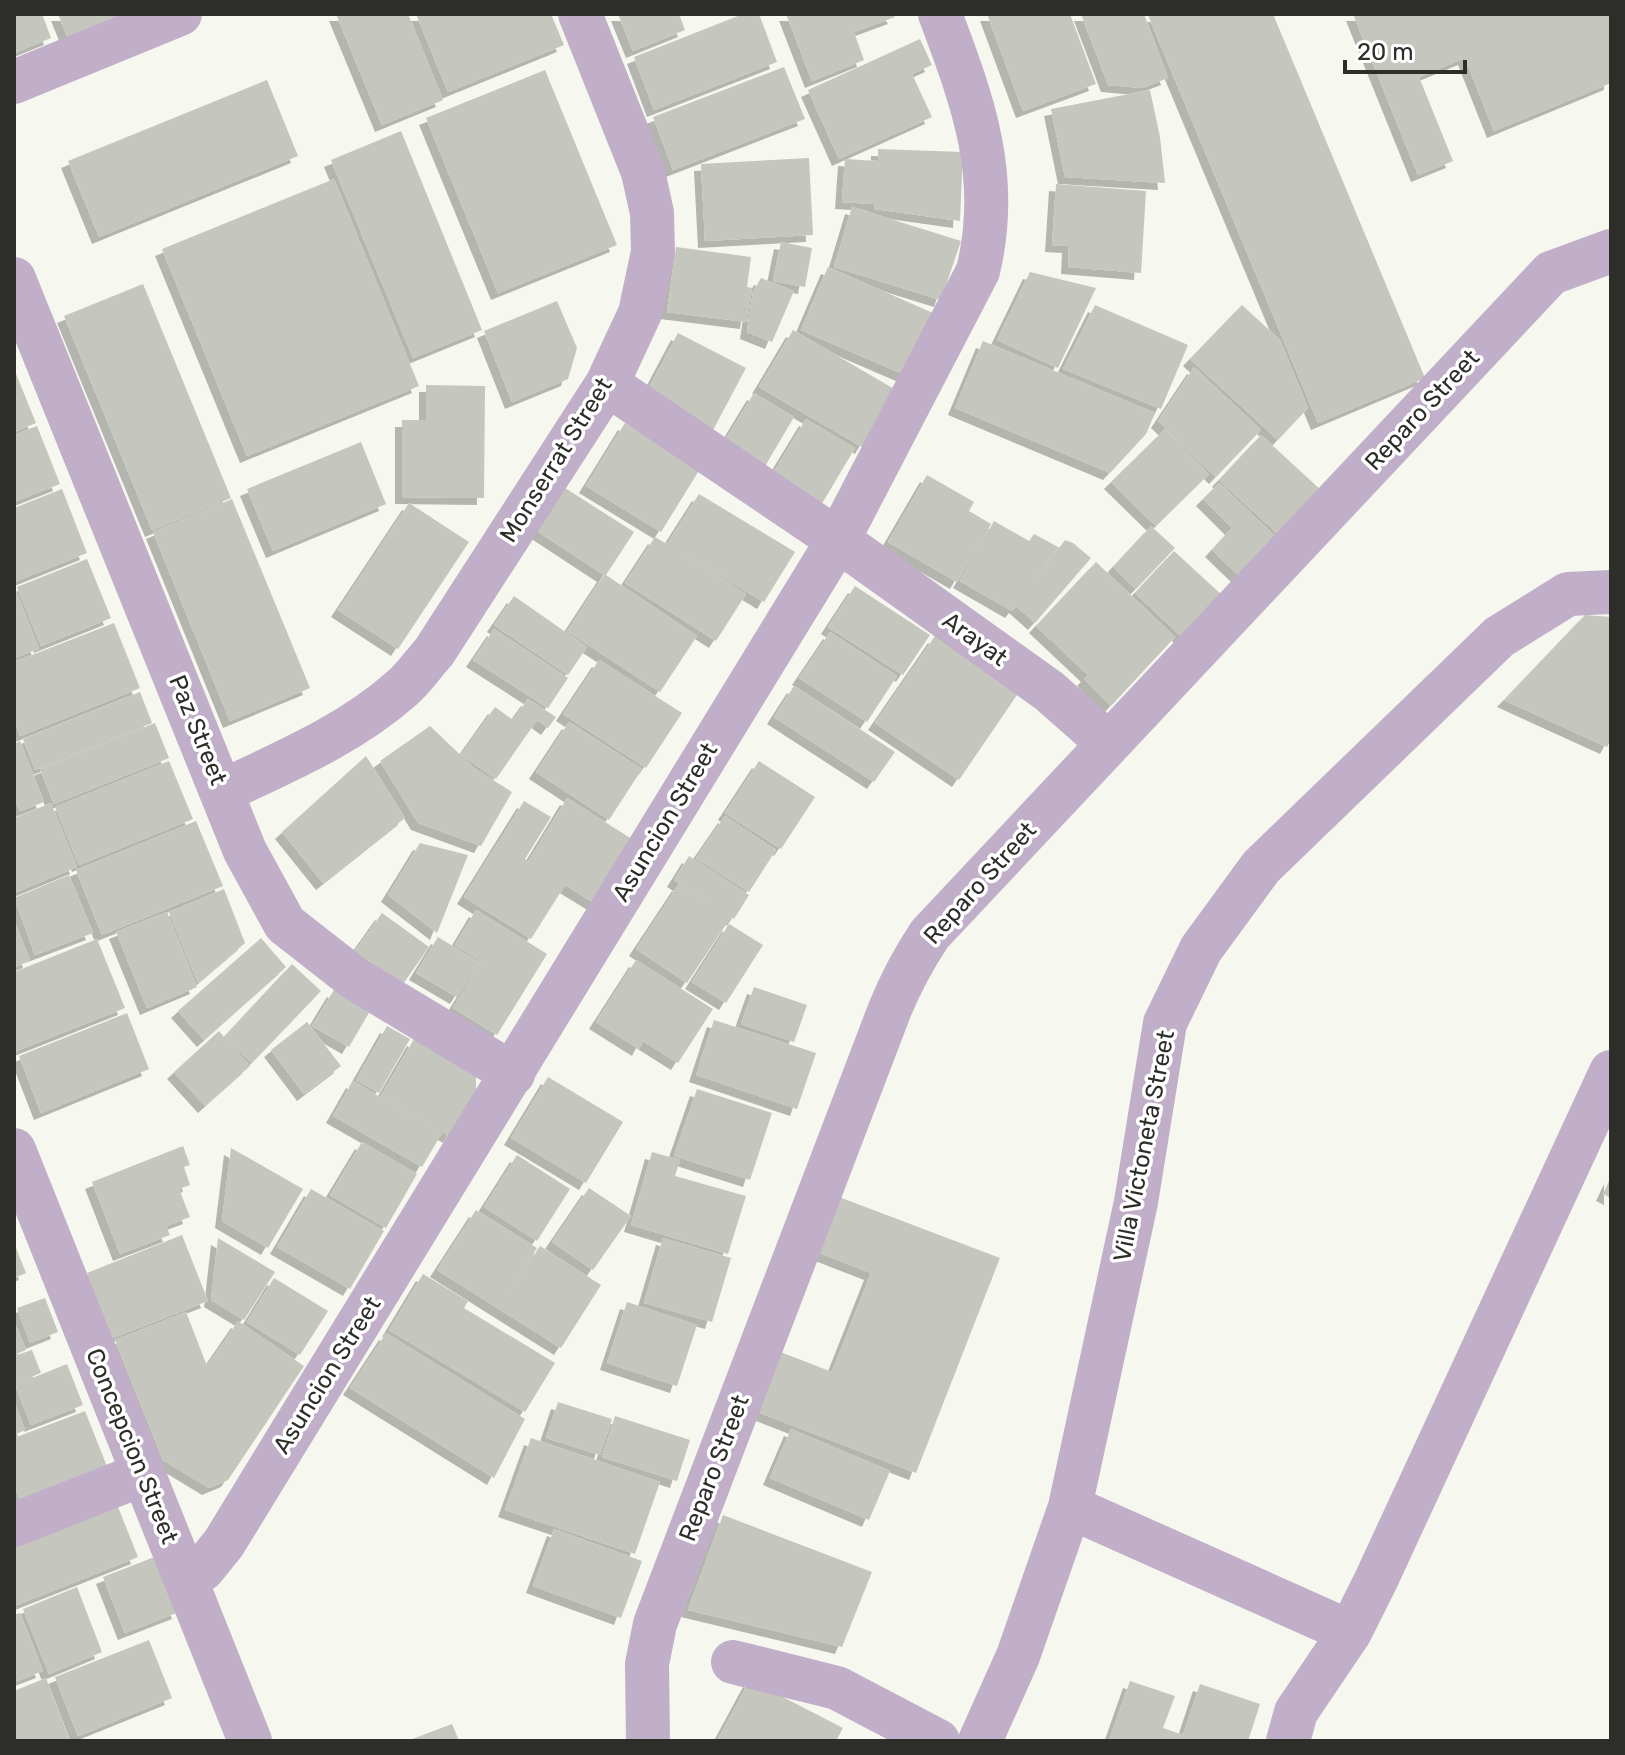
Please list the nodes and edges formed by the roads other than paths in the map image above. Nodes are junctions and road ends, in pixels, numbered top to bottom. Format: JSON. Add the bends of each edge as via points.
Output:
{"nodes":[{"id":1,"x":180,"y":14,"type":"edge"},
{"id":2,"x":580,"y":14,"type":"edge"},
{"id":3,"x":940,"y":14,"type":"edge"},
{"id":4,"x":14,"y":82,"type":"edge"},
{"id":5,"x":1611,"y":251,"type":"edge"},
{"id":6,"x":14,"y":279,"type":"edge"},
{"id":7,"x":607,"y":384,"type":"junction"},
{"id":8,"x":838,"y":540,"type":"junction"},
{"id":9,"x":1611,"y":592,"type":"edge"},
{"id":10,"x":1108,"y":743,"type":"junction"},
{"id":11,"x":223,"y":791,"type":"junction"},
{"id":12,"x":1611,"y":1072,"type":"edge"},
{"id":13,"x":513,"y":1074,"type":"junction"},
{"id":14,"x":14,"y":1150,"type":"edge"},
{"id":15,"x":143,"y":1474,"type":"junction"},
{"id":16,"x":1070,"y":1507,"type":"junction"},
{"id":17,"x":14,"y":1525,"type":"edge"},
{"id":18,"x":186,"y":1580,"type":"junction"},
{"id":19,"x":1350,"y":1632,"type":"junction"},
{"id":20,"x":733,"y":1662,"type":"dead end"},
{"id":21,"x":250,"y":1741,"type":"edge"},
{"id":22,"x":648,"y":1741,"type":"edge"},
{"id":23,"x":938,"y":1741,"type":"edge"},
{"id":24,"x":980,"y":1741,"type":"edge"},
{"id":25,"x":1288,"y":1741,"type":"edge"}],
"edges":[{"from":1,"to":4,"type":"street"},
{"from":2,"to":7,"type":"street","name":"Monserrat Street","via":[[643,172],[652,213],[653,252],[640,313]]},
{"from":3,"to":8,"type":"street","name":"Asuncion Street","via":[[981,135],[985,242],[978,271]]},
{"from":5,"to":10,"type":"street","name":"Reparo Street","via":[[1551,273]]},
{"from":6,"to":11,"type":"street","name":"Paz Street"},
{"from":7,"to":8,"type":"street","name":"Arayat"},
{"from":7,"to":11,"type":"street","name":"Monserrat Street","via":[[434,652],[402,688],[314,748]]},
{"from":8,"to":10,"type":"street","name":"Arayat","via":[[1049,691]]},
{"from":8,"to":13,"type":"street","name":"Asuncion Street"},
{"from":9,"to":16,"type":"street","name":"Villa Victoneta Street","via":[[1568,594],[1499,637],[1261,867],[1201,949],[1165,1023],[1136,1202]]},
{"from":10,"to":22,"type":"street","name":"Reparo Street","via":[[930,934],[903,978],[655,1624],[647,1664]]},
{"from":11,"to":13,"type":"street","name":"Paz Street","via":[[245,851],[285,924],[354,978]]},
{"from":12,"to":19,"type":"street"},
{"from":13,"to":18,"type":"street","name":"Asuncion Street","via":[[224,1543]]},
{"from":14,"to":15,"type":"street","name":"Concepcion Street"},
{"from":15,"to":17,"type":"street"},
{"from":15,"to":18,"type":"street","name":"Concepcion Street"},
{"from":16,"to":19,"type":"street"},
{"from":16,"to":24,"type":"street","name":"Villa Victoneta Street","via":[[1018,1656]]},
{"from":18,"to":21,"type":"street","name":"Concepcion Street"},
{"from":19,"to":25,"type":"street","via":[[1296,1712]]},
{"from":20,"to":23,"type":"street","via":[[837,1688]]}]}
